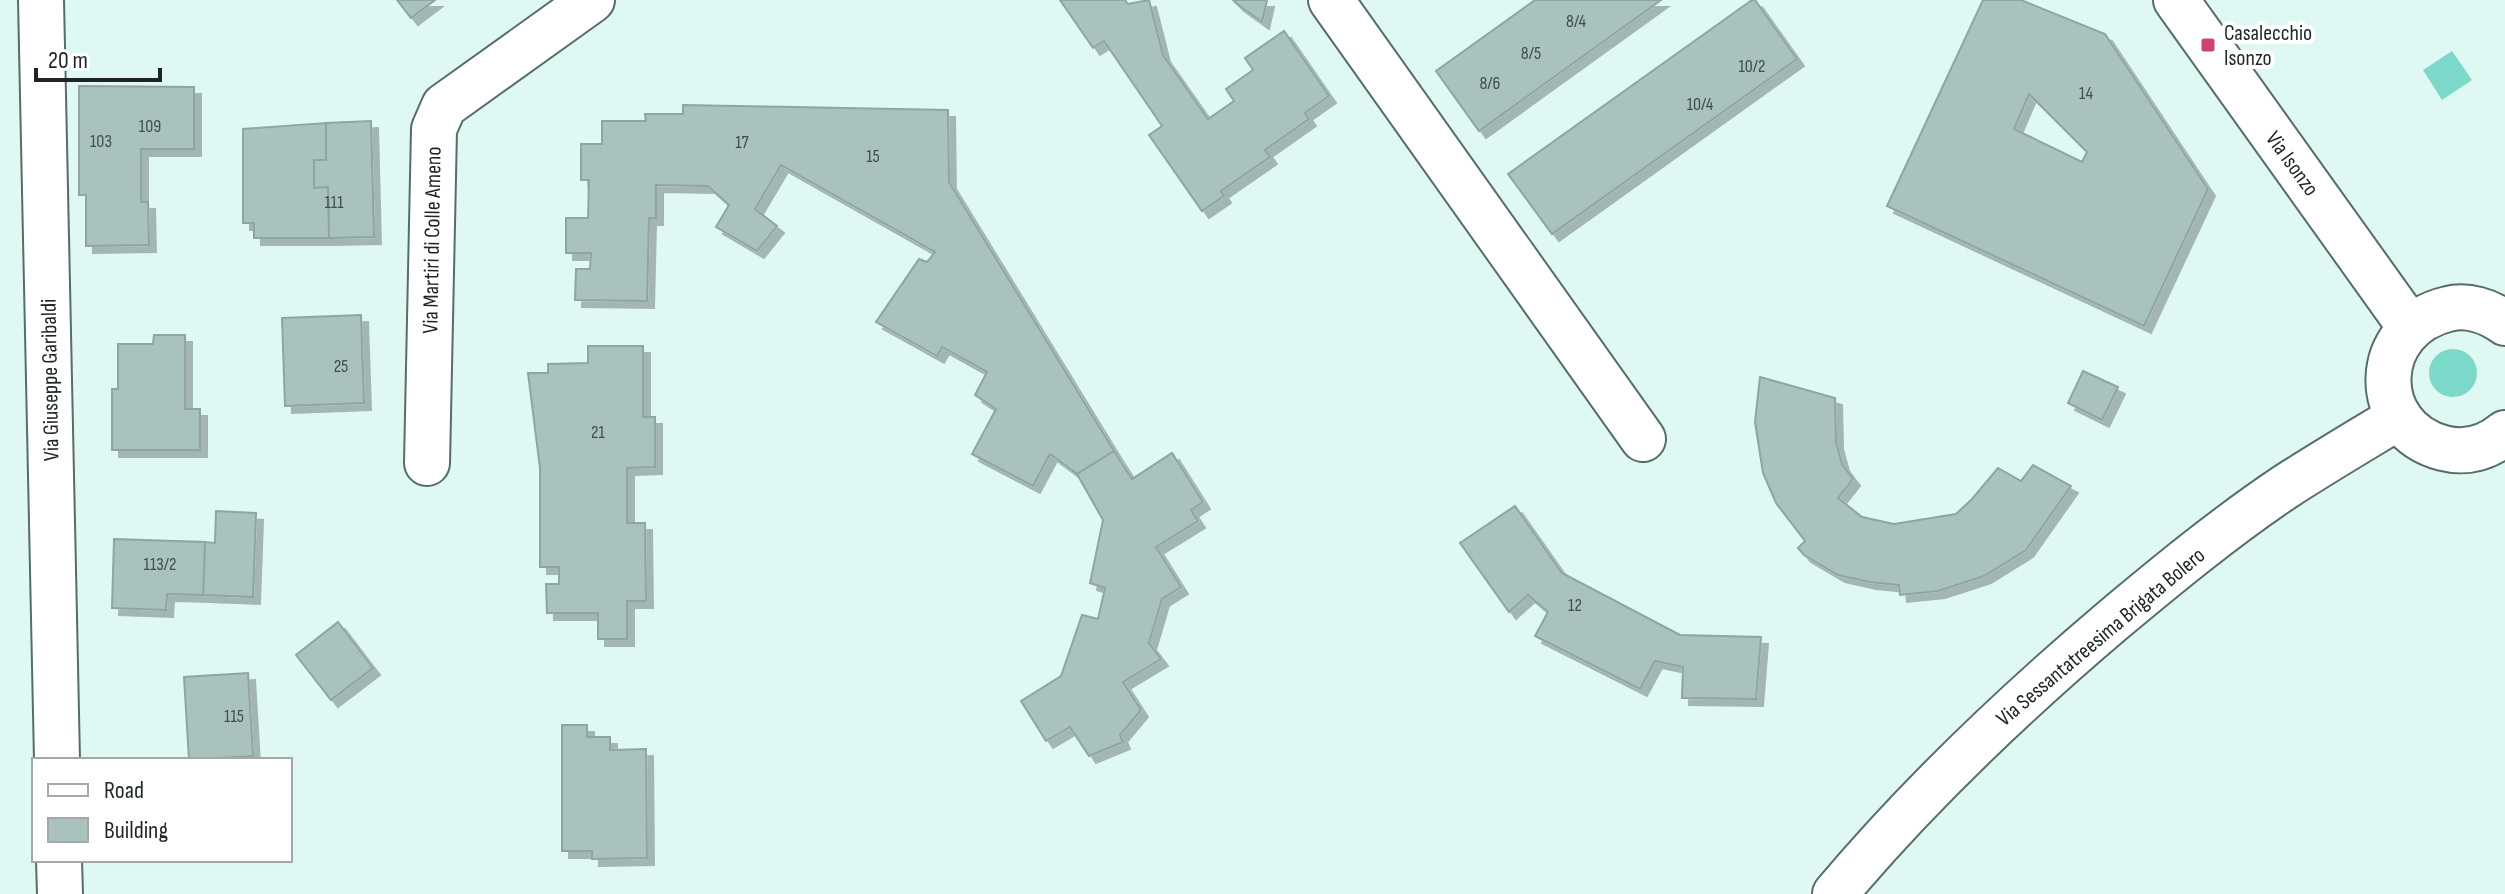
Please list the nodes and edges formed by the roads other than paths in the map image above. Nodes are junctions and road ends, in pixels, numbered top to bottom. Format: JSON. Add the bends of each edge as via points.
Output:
{"nodes":[{"id":1,"x":41,"y":0,"type":"edge"},
{"id":2,"x":592,"y":0,"type":"edge"},
{"id":3,"x":1331,"y":0,"type":"edge"},
{"id":4,"x":2176,"y":0,"type":"edge"},
{"id":5,"x":2505,"y":323,"type":"edge"},
{"id":6,"x":2410,"y":327,"type":"junction"},
{"id":7,"x":2399,"y":417,"type":"junction"},
{"id":8,"x":1643,"y":439,"type":"dead end"},
{"id":9,"x":2501,"y":444,"type":"edge"},
{"id":10,"x":427,"y":463,"type":"dead end"},
{"id":11,"x":57,"y":758,"type":"edge"},
{"id":12,"x":59,"y":862,"type":"edge"},
{"id":13,"x":60,"y":894,"type":"edge"},
{"id":14,"x":1835,"y":894,"type":"edge"}],
"edges":[{"from":1,"to":11,"type":"street","name":"Via Giuseppe Garibaldi"},
{"from":2,"to":10,"type":"street","name":"Via Martiri di Colle Ameno","via":[[444,106],[434,129]]},
{"from":3,"to":8,"type":"street"},
{"from":4,"to":6,"type":"street","name":"Via Isonzo"},
{"from":5,"to":6,"type":"street","via":[[2481,309],[2455,307],[2431,313]]},
{"from":6,"to":7,"type":"street","via":[[2390,360],[2388,380]]},
{"from":7,"to":9,"type":"street","via":[[2431,445],[2473,450]]},
{"from":7,"to":14,"type":"street","name":"Via Sessantatreesima Brigata Bolero","via":[[2284,488],[2151,588],[1950,768]]},
{"from":12,"to":13,"type":"street"}]}
